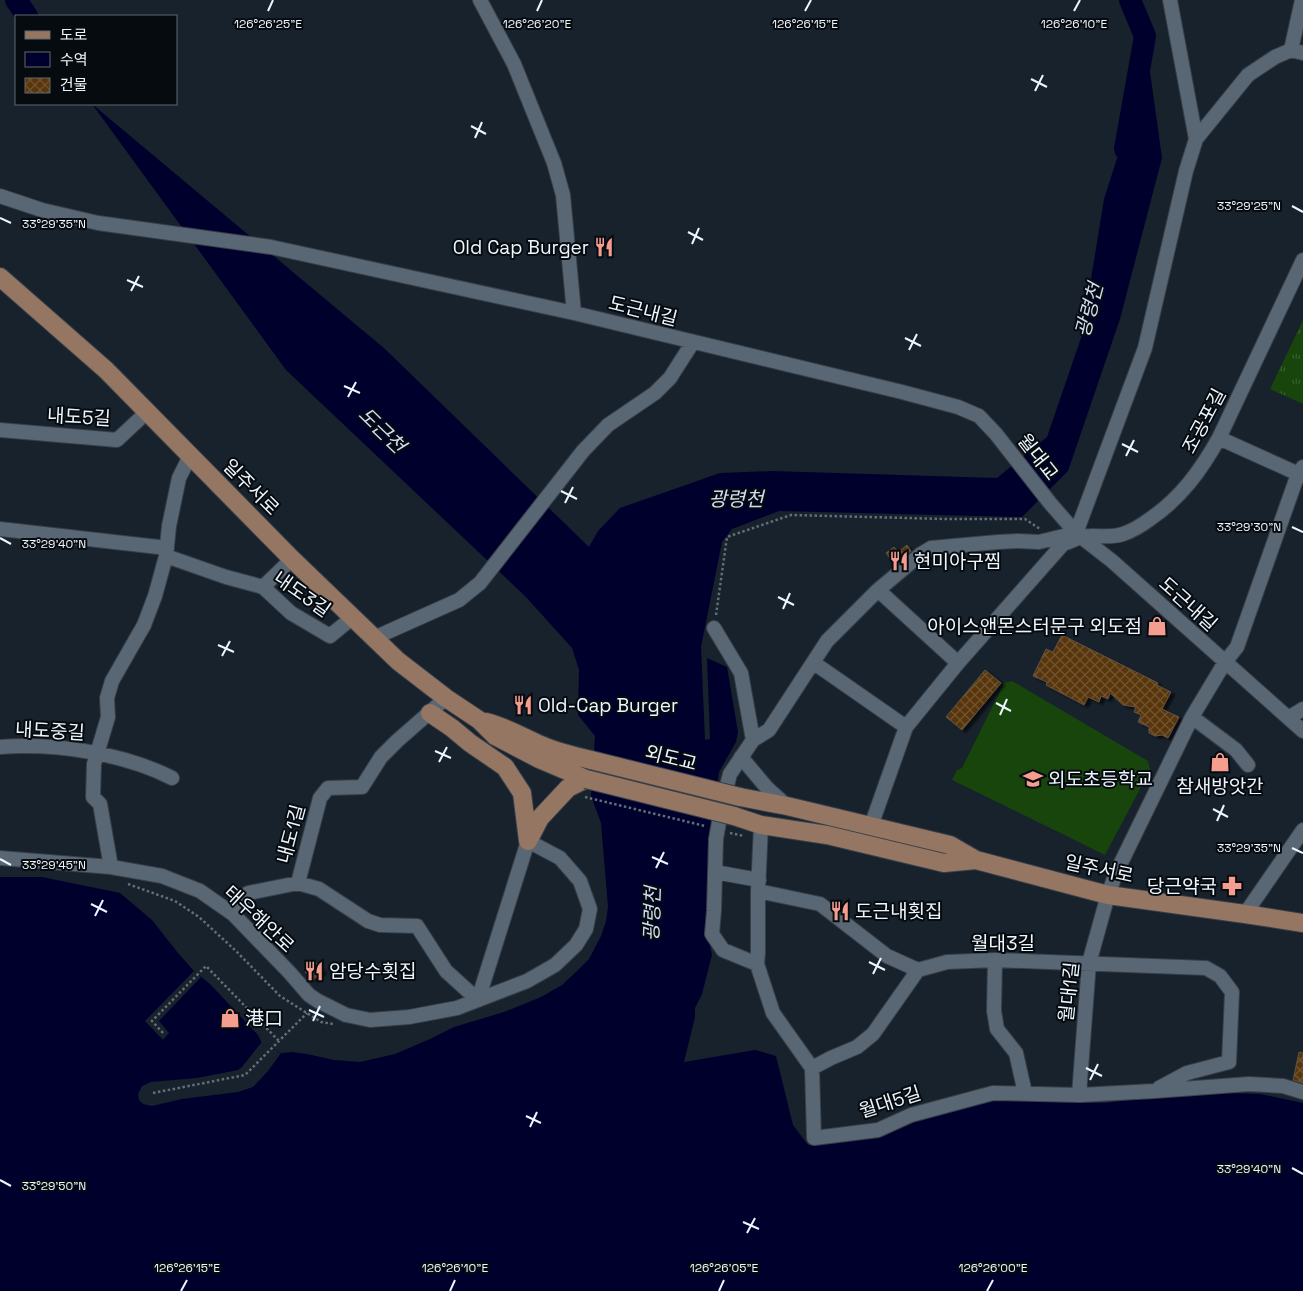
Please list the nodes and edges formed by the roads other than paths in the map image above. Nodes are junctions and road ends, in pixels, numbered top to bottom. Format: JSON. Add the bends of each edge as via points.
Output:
{"nodes":[{"id":1,"x":480,"y":0,"type":"edge"},
{"id":2,"x":1170,"y":0,"type":"edge"},
{"id":3,"x":1302,"y":0,"type":"edge"},
{"id":4,"x":1297,"y":52,"type":"edge"},
{"id":5,"x":1196,"y":139,"type":"junction"},
{"id":6,"x":0,"y":196,"type":"edge"},
{"id":7,"x":1303,"y":260,"type":"edge"},
{"id":8,"x":0,"y":278,"type":"edge"},
{"id":9,"x":574,"y":313,"type":"junction"},
{"id":10,"x":693,"y":342,"type":"junction"},
{"id":11,"x":147,"y":412,"type":"junction"},
{"id":12,"x":0,"y":430,"type":"edge"},
{"id":13,"x":996,"y":434,"type":"joint"},
{"id":14,"x":1219,"y":438,"type":"junction"},
{"id":15,"x":190,"y":456,"type":"junction"},
{"id":16,"x":1301,"y":472,"type":"edge"},
{"id":17,"x":1050,"y":503,"type":"joint"},
{"id":18,"x":0,"y":529,"type":"edge"},
{"id":19,"x":1079,"y":535,"type":"junction"},
{"id":20,"x":166,"y":552,"type":"junction"},
{"id":21,"x":292,"y":560,"type":"junction"},
{"id":22,"x":263,"y":587,"type":"junction"},
{"id":23,"x":878,"y":590,"type":"junction"},
{"id":24,"x":352,"y":617,"type":"junction"},
{"id":25,"x":714,"y":628,"type":"road end"},
{"id":26,"x":374,"y":638,"type":"junction"},
{"id":27,"x":1225,"y":662,"type":"junction"},
{"id":28,"x":814,"y":663,"type":"junction"},
{"id":29,"x":958,"y":664,"type":"junction"},
{"id":30,"x":446,"y":698,"type":"junction"},
{"id":31,"x":1303,"y":709,"type":"edge"},
{"id":32,"x":430,"y":713,"type":"junction"},
{"id":33,"x":1192,"y":717,"type":"junction"},
{"id":34,"x":1288,"y":718,"type":"junction"},
{"id":35,"x":479,"y":720,"type":"junction"},
{"id":36,"x":906,"y":727,"type":"junction"},
{"id":37,"x":1303,"y":731,"type":"edge"},
{"id":38,"x":753,"y":740,"type":"junction"},
{"id":39,"x":0,"y":747,"type":"edge"},
{"id":40,"x":97,"y":752,"type":"junction"},
{"id":41,"x":741,"y":757,"type":"junction"},
{"id":42,"x":591,"y":760,"type":"joint"},
{"id":43,"x":1248,"y":765,"type":"dead end"},
{"id":44,"x":172,"y":778,"type":"dead end"},
{"id":45,"x":585,"y":788,"type":"junction"},
{"id":46,"x":740,"y":797,"type":"joint"},
{"id":47,"x":787,"y":806,"type":"junction"},
{"id":48,"x":761,"y":825,"type":"junction"},
{"id":49,"x":871,"y":826,"type":"junction"},
{"id":50,"x":1303,"y":830,"type":"edge"},
{"id":51,"x":528,"y":841,"type":"junction"},
{"id":52,"x":0,"y":858,"type":"edge"},
{"id":53,"x":976,"y":860,"type":"junction"},
{"id":54,"x":111,"y":867,"type":"junction"},
{"id":55,"x":715,"y":872,"type":"junction"},
{"id":56,"x":298,"y":883,"type":"junction"},
{"id":57,"x":759,"y":886,"type":"junction"},
{"id":58,"x":1108,"y":895,"type":"junction"},
{"id":59,"x":233,"y":914,"type":"junction"},
{"id":60,"x":1245,"y":914,"type":"junction"},
{"id":61,"x":1303,"y":923,"type":"edge"},
{"id":62,"x":996,"y":960,"type":"junction"},
{"id":63,"x":1089,"y":963,"type":"junction"},
{"id":64,"x":756,"y":964,"type":"junction"},
{"id":65,"x":918,"y":970,"type":"junction"},
{"id":66,"x":478,"y":1000,"type":"junction"},
{"id":67,"x":812,"y":1068,"type":"junction"},
{"id":68,"x":1154,"y":1091,"type":"junction"},
{"id":69,"x":1303,"y":1092,"type":"edge"},
{"id":70,"x":1025,"y":1093,"type":"junction"},
{"id":71,"x":1078,"y":1095,"type":"junction"}],
"edges":[{"from":1,"to":9,"type":"street","via":[[514,64],[554,163],[563,194]]},
{"from":2,"to":5,"type":"street"},
{"from":3,"to":4,"type":"street"},
{"from":4,"to":5,"type":"street","via":[[1274,57],[1248,75]]},
{"from":5,"to":19,"type":"street","via":[[1145,348]]},
{"from":6,"to":9,"type":"street","name":"도근내길","via":[[42,210],[98,222],[271,247]]},
{"from":7,"to":14,"type":"street","name":"조공포길"},
{"from":8,"to":11,"type":"main road","name":"일주서로","via":[[106,370]]},
{"from":9,"to":10,"type":"street","name":"도근내길"},
{"from":10,"to":13,"type":"street","name":"도근내길","via":[[958,407],[978,416]]},
{"from":10,"to":26,"type":"street","via":[[670,378],[655,393],[608,425],[583,451],[480,583],[459,600]]},
{"from":11,"to":12,"type":"street","name":"내도5길","via":[[117,440]]},
{"from":11,"to":15,"type":"main road","name":"일주서로"},
{"from":13,"to":17,"type":"street","name":"월대교"},
{"from":14,"to":16,"type":"street"},
{"from":14,"to":19,"type":"street","name":"조공포길","via":[[1206,462],[1162,511],[1125,534],[1111,537]]},
{"from":15,"to":20,"type":"street","via":[[179,478]]},
{"from":15,"to":21,"type":"main road","name":"일주서로"},
{"from":16,"to":27,"type":"street","name":"월대1길","via":[[1237,647]]},
{"from":17,"to":19,"type":"street","name":"도근내길"},
{"from":18,"to":20,"type":"street","name":"내도3길"},
{"from":19,"to":23,"type":"street","via":[[1039,542],[1008,541],[931,548]]},
{"from":19,"to":27,"type":"street","name":"도근내길"},
{"from":19,"to":29,"type":"street","via":[[1063,544]]},
{"from":20,"to":22,"type":"street","name":"내도3길","via":[[226,577]]},
{"from":20,"to":40,"type":"street","via":[[144,624],[112,682],[107,698],[108,717]]},
{"from":21,"to":22,"type":"street"},
{"from":21,"to":24,"type":"main road","name":"일주서로"},
{"from":22,"to":24,"type":"street","name":"내도3길","via":[[291,613],[330,636]]},
{"from":23,"to":28,"type":"street","via":[[827,641]]},
{"from":23,"to":29,"type":"street"},
{"from":24,"to":26,"type":"main road","name":"일주서로"},
{"from":25,"to":38,"type":"street","via":[[741,673]]},
{"from":26,"to":30,"type":"main road","name":"일주서로"},
{"from":27,"to":33,"type":"street","name":"월대1길"},
{"from":27,"to":34,"type":"street","name":"도근내길"},
{"from":28,"to":36,"type":"street"},
{"from":28,"to":38,"type":"street","via":[[769,730]]},
{"from":29,"to":36,"type":"street"},
{"from":30,"to":32,"type":"street","name":"내도1길"},
{"from":30,"to":35,"type":"main road","name":"일주서로"},
{"from":31,"to":34,"type":"street"},
{"from":32,"to":51,"type":"main road","via":[[506,767],[522,794]]},
{"from":32,"to":56,"type":"street","name":"내도1길","via":[[381,757],[362,787],[328,788],[320,798]]},
{"from":33,"to":43,"type":"street","via":[[1236,750]]},
{"from":33,"to":58,"type":"street","name":"월대1길"},
{"from":34,"to":37,"type":"street","name":"도근내길"},
{"from":35,"to":42,"type":"main road","name":"일주서로","via":[[503,727],[543,746]]},
{"from":35,"to":45,"type":"main road","name":"일주서로","via":[[495,736]]},
{"from":36,"to":49,"type":"street"},
{"from":38,"to":41,"type":"street"},
{"from":39,"to":40,"type":"street","name":"내도중길"},
{"from":40,"to":44,"type":"street"},
{"from":40,"to":54,"type":"street","via":[[93,797],[100,804]]},
{"from":41,"to":47,"type":"street"},
{"from":41,"to":55,"type":"street","via":[[730,774],[716,829]]},
{"from":42,"to":46,"type":"main road","name":"외도교","bridge":true},
{"from":45,"to":48,"type":"main road","name":"일주서로","bridge":true,"via":[[734,816]]},
{"from":45,"to":51,"type":"main road","via":[[568,788],[540,818]]},
{"from":46,"to":47,"type":"main road","name":"일주서로"},
{"from":47,"to":49,"type":"main road","name":"일주서로"},
{"from":48,"to":53,"type":"main road","name":"일주서로","via":[[827,835],[944,863]]},
{"from":48,"to":57,"type":"street"},
{"from":49,"to":53,"type":"main road","name":"일주서로","via":[[950,846]]},
{"from":50,"to":60,"type":"street"},
{"from":51,"to":66,"type":"street"},
{"from":51,"to":66,"type":"street","name":"태우해안로","via":[[560,858],[580,881],[590,909],[586,929],[576,945],[555,965],[527,981]]},
{"from":52,"to":54,"type":"street","name":"태우해안로"},
{"from":53,"to":58,"type":"main road","name":"일주서로"},
{"from":54,"to":59,"type":"street","name":"태우해안로","via":[[162,876],[200,891]]},
{"from":55,"to":57,"type":"street"},
{"from":55,"to":64,"type":"street","via":[[712,934],[723,950]]},
{"from":56,"to":59,"type":"street","via":[[248,893]]},
{"from":56,"to":66,"type":"street","name":"내도1길","via":[[318,889],[368,921],[380,925],[417,926],[446,971]]},
{"from":57,"to":64,"type":"street"},
{"from":57,"to":65,"type":"street","via":[[820,904],[887,956]]},
{"from":58,"to":60,"type":"main road","name":"일주서로"},
{"from":58,"to":63,"type":"street","name":"월대1길"},
{"from":59,"to":66,"type":"street","name":"태우해안로","via":[[309,995],[346,1015],[370,1020],[418,1016]]},
{"from":60,"to":61,"type":"main road","name":"일주서로"},
{"from":62,"to":63,"type":"street","name":"월대3길"},
{"from":62,"to":65,"type":"street","name":"월대3길","via":[[947,962]]},
{"from":62,"to":70,"type":"street","via":[[994,1010],[997,1029],[1016,1053]]},
{"from":63,"to":68,"type":"street","name":"월대3길","via":[[1206,968],[1220,976],[1232,992],[1229,1062],[1188,1073]]},
{"from":63,"to":71,"type":"street","name":"월대1길"},
{"from":64,"to":67,"type":"street","via":[[773,1013]]},
{"from":65,"to":67,"type":"street","via":[[873,1034],[857,1046]]},
{"from":67,"to":70,"type":"street","name":"월대5길","via":[[814,1138],[878,1130],[911,1115],[994,1093]]},
{"from":68,"to":69,"type":"street","name":"월대5길","via":[[1249,1084],[1282,1086]]},
{"from":68,"to":71,"type":"street","name":"월대5길"},
{"from":70,"to":71,"type":"street","name":"월대5길"}]}
